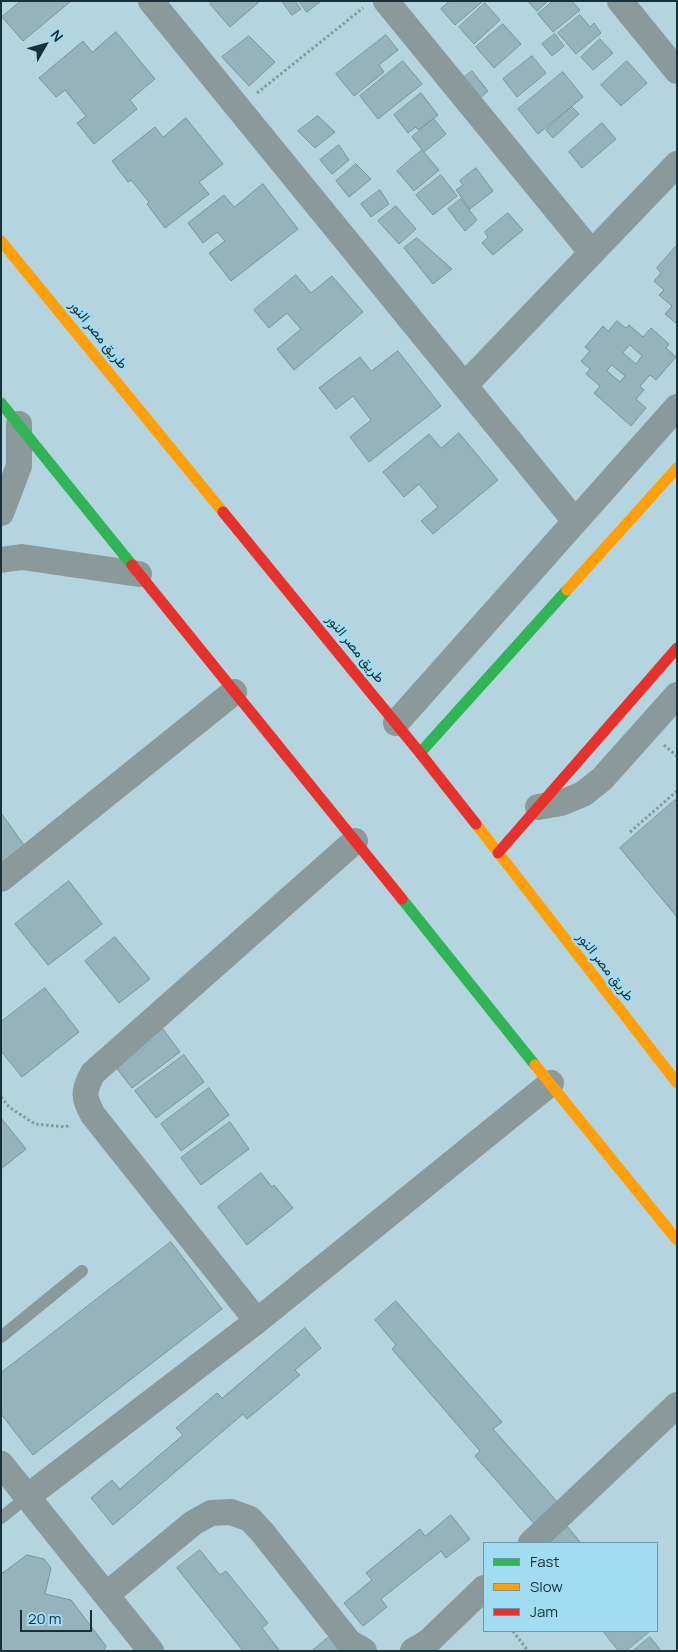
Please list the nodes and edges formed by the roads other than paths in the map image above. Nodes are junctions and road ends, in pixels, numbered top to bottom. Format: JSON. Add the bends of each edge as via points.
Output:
{"nodes":[{"id":1,"x":152,"y":1,"type":"edge"},
{"id":2,"x":620,"y":1,"type":"edge"},
{"id":3,"x":375,"y":4,"type":"edge"},
{"id":4,"x":677,"y":71,"type":"edge"},
{"id":5,"x":677,"y":164,"type":"edge"},
{"id":6,"x":1,"y":241,"type":"edge"},
{"id":7,"x":592,"y":253,"type":"junction"},
{"id":8,"x":464,"y":385,"type":"junction"},
{"id":9,"x":1,"y":403,"type":"edge"},
{"id":10,"x":677,"y":406,"type":"edge"},
{"id":11,"x":19,"y":424,"type":"junction"},
{"id":12,"x":677,"y":468,"type":"edge"},
{"id":13,"x":1,"y":513,"type":"edge"},
{"id":14,"x":576,"y":521,"type":"junction"},
{"id":15,"x":1,"y":560,"type":"edge"},
{"id":16,"x":139,"y":574,"type":"junction"},
{"id":17,"x":677,"y":648,"type":"edge"},
{"id":18,"x":234,"y":692,"type":"junction"},
{"id":19,"x":677,"y":695,"type":"edge"},
{"id":20,"x":396,"y":723,"type":"junction"},
{"id":21,"x":420,"y":753,"type":"junction"},
{"id":22,"x":538,"y":807,"type":"junction"},
{"id":23,"x":355,"y":841,"type":"junction"},
{"id":24,"x":498,"y":853,"type":"junction"},
{"id":25,"x":1,"y":879,"type":"edge"},
{"id":26,"x":677,"y":1082,"type":"edge"},
{"id":27,"x":551,"y":1083,"type":"junction"},
{"id":28,"x":677,"y":1240,"type":"edge"},
{"id":29,"x":82,"y":1271,"type":"dead end"},
{"id":30,"x":257,"y":1321,"type":"junction"},
{"id":31,"x":1,"y":1336,"type":"edge"},
{"id":32,"x":677,"y":1405,"type":"edge"},
{"id":33,"x":1,"y":1464,"type":"edge"},
{"id":34,"x":27,"y":1497,"type":"junction"},
{"id":35,"x":1,"y":1518,"type":"edge"},
{"id":36,"x":532,"y":1542,"type":"edge"},
{"id":37,"x":483,"y":1589,"type":"edge"},
{"id":38,"x":106,"y":1595,"type":"junction"},
{"id":39,"x":151,"y":1651,"type":"edge"},
{"id":40,"x":364,"y":1651,"type":"edge"},
{"id":41,"x":413,"y":1651,"type":"edge"}],
"edges":[{"from":1,"to":8,"type":"street"},
{"from":2,"to":4,"type":"street"},
{"from":3,"to":7,"type":"street"},
{"from":5,"to":7,"type":"street"},
{"from":6,"to":20,"type":"street","name":"طريق مصر النور"},
{"from":7,"to":8,"type":"street"},
{"from":8,"to":14,"type":"street"},
{"from":9,"to":11,"type":"street"},
{"from":10,"to":14,"type":"street"},
{"from":11,"to":13,"type":"street","via":[[19,466]]},
{"from":11,"to":16,"type":"street"},
{"from":12,"to":21,"type":"street"},
{"from":14,"to":20,"type":"street"},
{"from":15,"to":16,"type":"street","via":[[22,557]]},
{"from":16,"to":18,"type":"street"},
{"from":17,"to":22,"type":"street"},
{"from":18,"to":23,"type":"street"},
{"from":18,"to":25,"type":"street"},
{"from":19,"to":22,"type":"street","via":[[617,763],[583,794],[561,803]]},
{"from":20,"to":21,"type":"street","name":"طريق مصر النور"},
{"from":21,"to":24,"type":"street","name":"طريق مصر النور"},
{"from":22,"to":24,"type":"street"},
{"from":23,"to":27,"type":"street"},
{"from":23,"to":30,"type":"street","via":[[92,1073],[85,1086],[86,1102],[93,1115]]},
{"from":24,"to":26,"type":"street","name":"طريق مصر النور"},
{"from":27,"to":28,"type":"street"},
{"from":27,"to":30,"type":"street"},
{"from":29,"to":31,"type":"lane"},
{"from":30,"to":34,"type":"street"},
{"from":32,"to":36,"type":"street"},
{"from":33,"to":34,"type":"street"},
{"from":34,"to":35,"type":"lane"},
{"from":34,"to":38,"type":"street"},
{"from":37,"to":41,"type":"street","via":[[428,1642]]},
{"from":38,"to":39,"type":"street"},
{"from":38,"to":40,"type":"street","via":[[193,1523],[211,1513],[231,1512],[250,1519],[349,1642]]}]}
